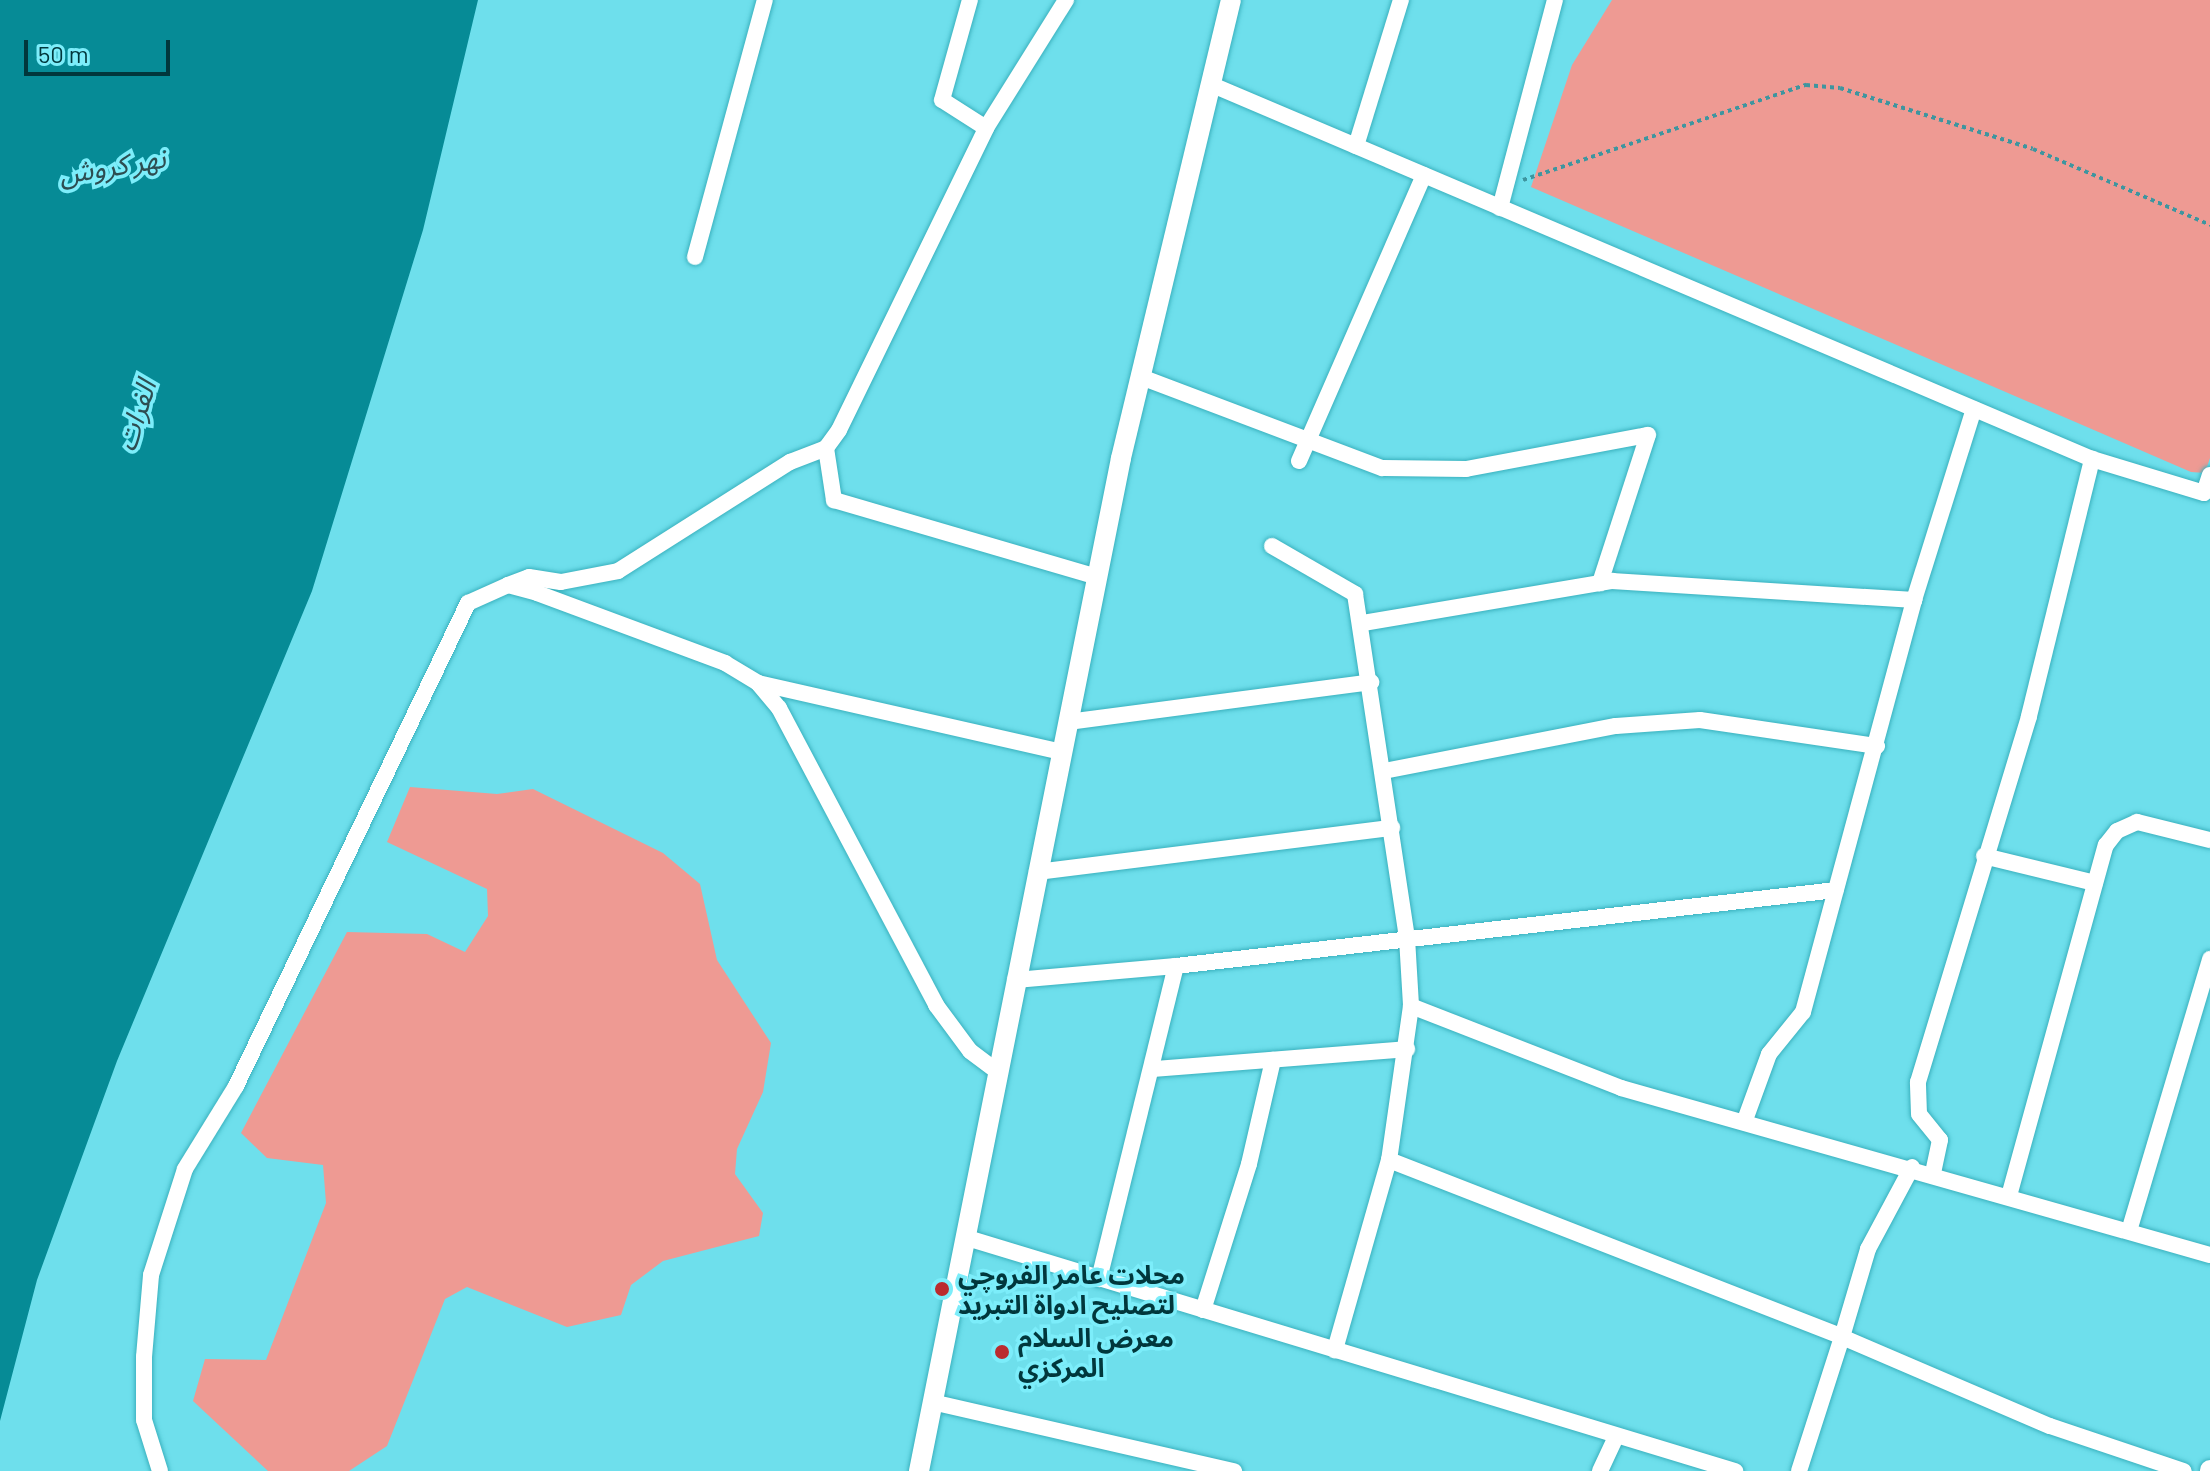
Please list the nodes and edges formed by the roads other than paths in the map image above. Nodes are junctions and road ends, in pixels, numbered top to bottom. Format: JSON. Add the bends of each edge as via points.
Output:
{"nodes":[{"id":1,"x":765,"y":0,"type":"edge"},
{"id":2,"x":970,"y":0,"type":"edge"},
{"id":3,"x":1066,"y":0,"type":"edge"},
{"id":4,"x":1231,"y":0,"type":"edge"},
{"id":5,"x":1401,"y":0,"type":"edge"},
{"id":6,"x":1555,"y":0,"type":"edge"},
{"id":7,"x":1210,"y":84,"type":"junction"},
{"id":8,"x":986,"y":128,"type":"junction"},
{"id":9,"x":1356,"y":146,"type":"junction"},
{"id":10,"x":1424,"y":175,"type":"junction"},
{"id":11,"x":1500,"y":208,"type":"junction"},
{"id":12,"x":695,"y":257,"type":"dead end"},
{"id":13,"x":1141,"y":377,"type":"junction"},
{"id":14,"x":1974,"y":409,"type":"junction"},
{"id":15,"x":1308,"y":441,"type":"junction"},
{"id":16,"x":826,"y":448,"type":"junction"},
{"id":17,"x":2092,"y":459,"type":"junction"},
{"id":18,"x":1299,"y":461,"type":"dead end"},
{"id":19,"x":2210,"y":475,"type":"edge"},
{"id":20,"x":1272,"y":546,"type":"dead end"},
{"id":21,"x":1097,"y":577,"type":"junction"},
{"id":22,"x":1600,"y":583,"type":"junction"},
{"id":23,"x":508,"y":585,"type":"junction"},
{"id":24,"x":1914,"y":600,"type":"junction"},
{"id":25,"x":1363,"y":623,"type":"junction"},
{"id":26,"x":1371,"y":682,"type":"junction"},
{"id":27,"x":758,"y":683,"type":"junction"},
{"id":28,"x":1068,"y":722,"type":"junction"},
{"id":29,"x":1877,"y":746,"type":"junction"},
{"id":30,"x":1062,"y":752,"type":"junction"},
{"id":31,"x":1384,"y":771,"type":"junction"},
{"id":32,"x":1392,"y":828,"type":"junction"},
{"id":33,"x":2210,"y":840,"type":"edge"},
{"id":34,"x":1984,"y":856,"type":"junction"},
{"id":35,"x":1037,"y":872,"type":"junction"},
{"id":36,"x":2095,"y":883,"type":"junction"},
{"id":37,"x":1836,"y":890,"type":"junction"},
{"id":38,"x":1407,"y":938,"type":"junction"},
{"id":39,"x":2210,"y":959,"type":"edge"},
{"id":40,"x":1176,"y":966,"type":"junction"},
{"id":41,"x":1015,"y":980,"type":"junction"},
{"id":42,"x":1411,"y":1006,"type":"junction"},
{"id":43,"x":1407,"y":1049,"type":"junction"},
{"id":44,"x":1273,"y":1060,"type":"junction"},
{"id":45,"x":1154,"y":1069,"type":"junction"},
{"id":46,"x":997,"y":1071,"type":"junction"},
{"id":47,"x":1745,"y":1120,"type":"junction"},
{"id":48,"x":1389,"y":1160,"type":"junction"},
{"id":49,"x":1912,"y":1167,"type":"junction"},
{"id":50,"x":1933,"y":1173,"type":"junction"},
{"id":51,"x":2009,"y":1196,"type":"junction"},
{"id":52,"x":2129,"y":1231,"type":"junction"},
{"id":53,"x":964,"y":1237,"type":"junction"},
{"id":54,"x":2210,"y":1255,"type":"edge"},
{"id":55,"x":1099,"y":1279,"type":"junction"},
{"id":56,"x":1203,"y":1310,"type":"junction"},
{"id":57,"x":1842,"y":1337,"type":"junction"},
{"id":58,"x":1335,"y":1350,"type":"junction"},
{"id":59,"x":932,"y":1402,"type":"junction"},
{"id":60,"x":1616,"y":1436,"type":"junction"},
{"id":61,"x":160,"y":1471,"type":"edge"},
{"id":62,"x":919,"y":1471,"type":"edge"},
{"id":63,"x":1234,"y":1471,"type":"edge"},
{"id":64,"x":1600,"y":1471,"type":"edge"},
{"id":65,"x":1735,"y":1471,"type":"edge"},
{"id":66,"x":1799,"y":1471,"type":"edge"},
{"id":67,"x":2184,"y":1471,"type":"edge"}],
"edges":[{"from":1,"to":12,"type":"street"},
{"from":2,"to":8,"type":"street","via":[[942,100]]},
{"from":3,"to":8,"type":"street"},
{"from":4,"to":7,"type":"street"},
{"from":5,"to":9,"type":"street"},
{"from":6,"to":11,"type":"street"},
{"from":7,"to":9,"type":"street"},
{"from":7,"to":13,"type":"street"},
{"from":8,"to":16,"type":"street"},
{"from":9,"to":10,"type":"street"},
{"from":10,"to":11,"type":"street"},
{"from":10,"to":15,"type":"street"},
{"from":11,"to":14,"type":"street"},
{"from":13,"to":15,"type":"street"},
{"from":13,"to":21,"type":"street"},
{"from":14,"to":17,"type":"street"},
{"from":14,"to":24,"type":"street"},
{"from":15,"to":18,"type":"street"},
{"from":15,"to":22,"type":"street","via":[[1382,468],[1466,469],[1648,435]]},
{"from":16,"to":21,"type":"street","via":[[834,500]]},
{"from":16,"to":23,"type":"street","via":[[777,470],[618,571],[561,582],[529,577]]},
{"from":17,"to":19,"type":"street","via":[[2204,493]]},
{"from":17,"to":34,"type":"street","via":[[2029,716]]},
{"from":20,"to":25,"type":"street","via":[[1355,594]]},
{"from":21,"to":28,"type":"street"},
{"from":22,"to":24,"type":"street"},
{"from":22,"to":25,"type":"street"},
{"from":23,"to":27,"type":"street","via":[[725,663]]},
{"from":23,"to":61,"type":"street","via":[[468,603],[236,1086],[185,1169],[151,1275],[144,1357],[144,1420]]},
{"from":24,"to":29,"type":"street"},
{"from":25,"to":26,"type":"street"},
{"from":26,"to":28,"type":"street"},
{"from":26,"to":31,"type":"street"},
{"from":27,"to":30,"type":"street"},
{"from":27,"to":46,"type":"street","via":[[779,708],[936,1005],[970,1051]]},
{"from":28,"to":30,"type":"street"},
{"from":29,"to":31,"type":"street","via":[[1700,720],[1616,726]]},
{"from":29,"to":37,"type":"street"},
{"from":30,"to":35,"type":"street"},
{"from":31,"to":32,"type":"street"},
{"from":32,"to":35,"type":"street"},
{"from":32,"to":38,"type":"street"},
{"from":33,"to":36,"type":"street","via":[[2137,822],[2117,831],[2106,845]]},
{"from":34,"to":36,"type":"street"},
{"from":34,"to":50,"type":"street","via":[[1918,1082],[1919,1114],[1940,1140]]},
{"from":35,"to":41,"type":"street"},
{"from":36,"to":51,"type":"street"},
{"from":37,"to":38,"type":"street"},
{"from":37,"to":47,"type":"street","via":[[1803,1012],[1769,1054]]},
{"from":38,"to":40,"type":"street"},
{"from":38,"to":42,"type":"street"},
{"from":39,"to":52,"type":"street"},
{"from":40,"to":41,"type":"street"},
{"from":40,"to":45,"type":"street"},
{"from":41,"to":46,"type":"street"},
{"from":42,"to":43,"type":"street"},
{"from":42,"to":47,"type":"street","via":[[1621,1088]]},
{"from":43,"to":44,"type":"street"},
{"from":43,"to":48,"type":"street"},
{"from":44,"to":45,"type":"street"},
{"from":44,"to":56,"type":"street","via":[[1249,1164]]},
{"from":45,"to":55,"type":"street"},
{"from":46,"to":53,"type":"street"},
{"from":47,"to":49,"type":"street"},
{"from":48,"to":57,"type":"street"},
{"from":48,"to":58,"type":"street"},
{"from":49,"to":50,"type":"street"},
{"from":49,"to":57,"type":"street","via":[[1868,1249]]},
{"from":50,"to":51,"type":"street"},
{"from":51,"to":52,"type":"street"},
{"from":52,"to":54,"type":"street"},
{"from":53,"to":55,"type":"street"},
{"from":53,"to":59,"type":"street"},
{"from":55,"to":56,"type":"street"},
{"from":56,"to":58,"type":"street"},
{"from":57,"to":66,"type":"street"},
{"from":57,"to":67,"type":"street","via":[[2050,1426]]},
{"from":58,"to":60,"type":"street"},
{"from":59,"to":62,"type":"street"},
{"from":59,"to":63,"type":"street"},
{"from":60,"to":64,"type":"street"},
{"from":60,"to":65,"type":"street"}]}
